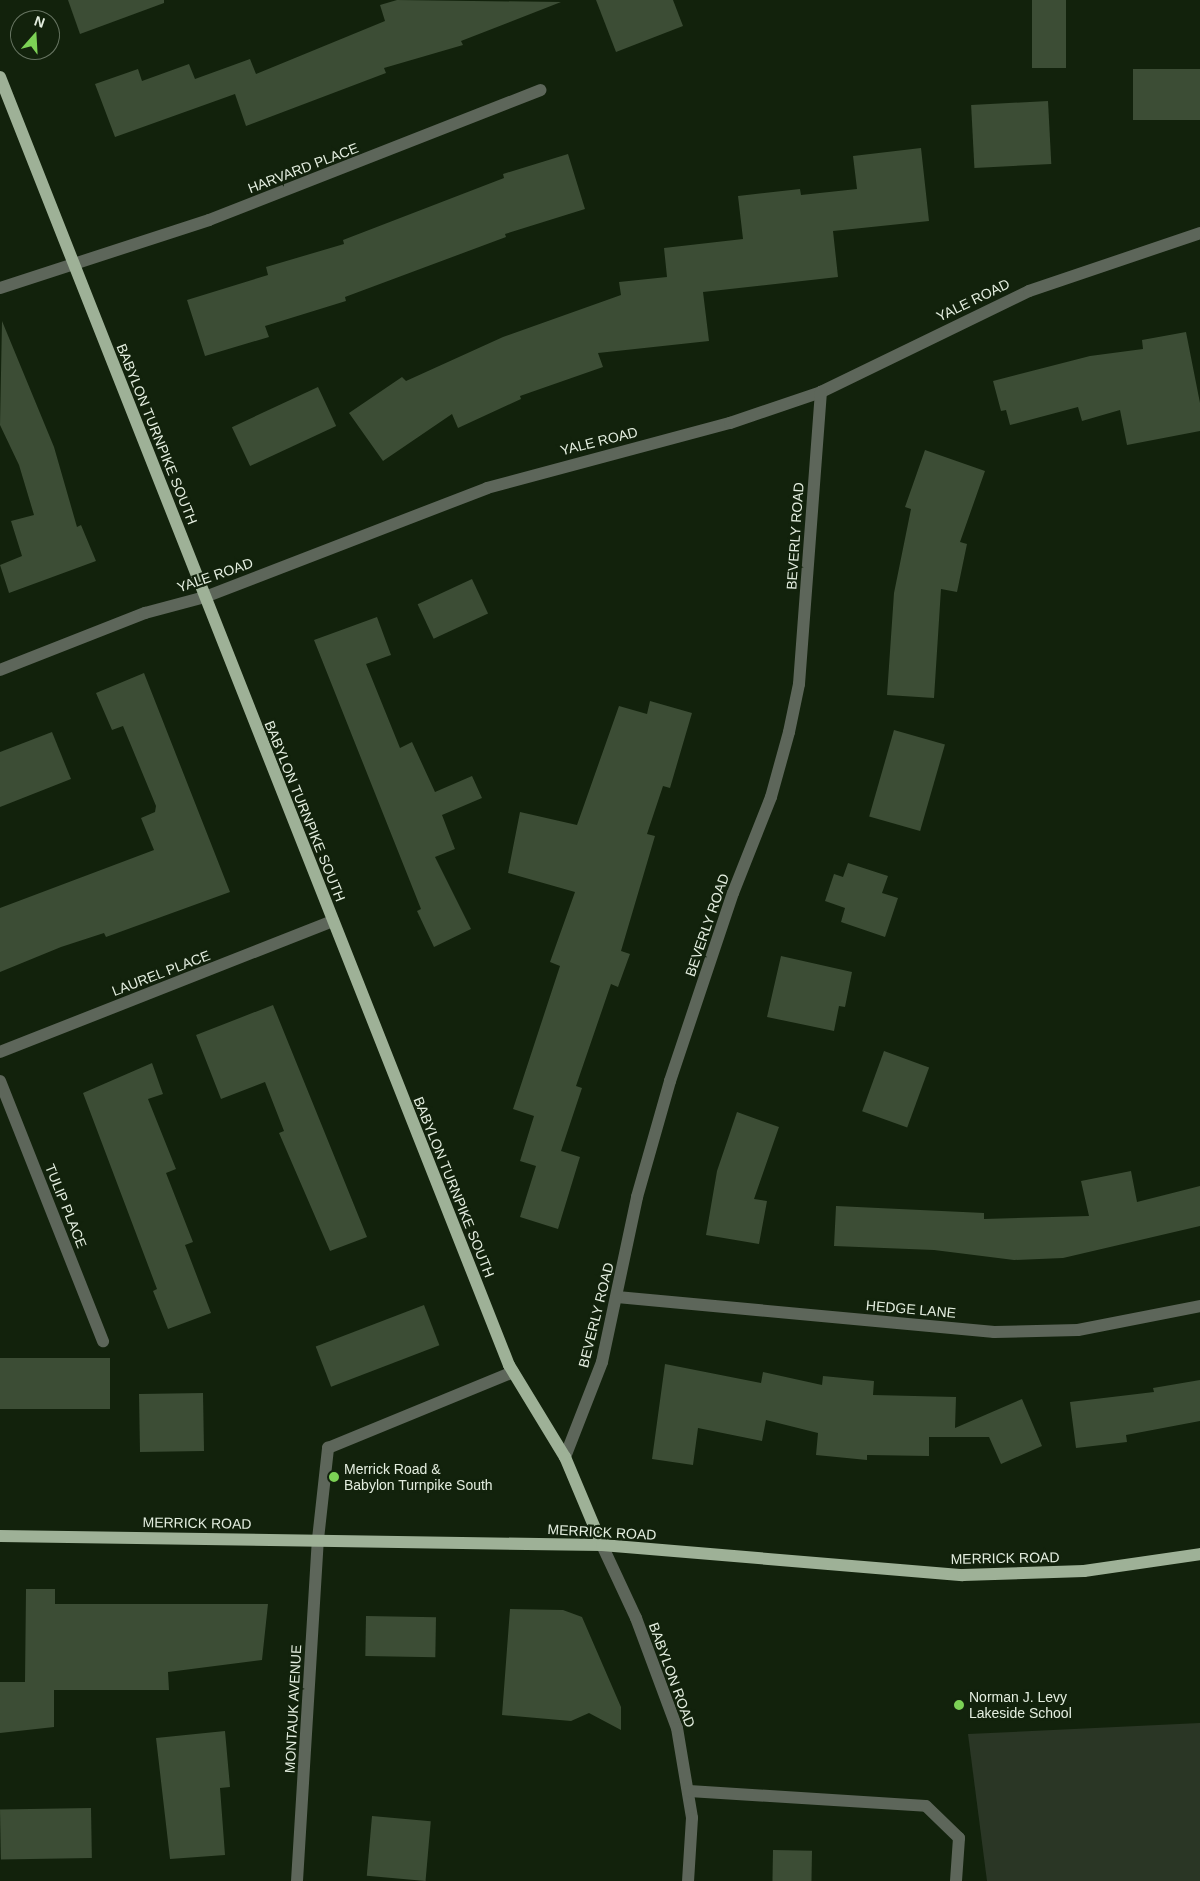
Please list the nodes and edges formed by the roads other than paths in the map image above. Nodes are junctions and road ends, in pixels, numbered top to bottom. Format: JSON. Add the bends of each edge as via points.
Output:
{"nodes":[{"id":1,"x":0,"y":78,"type":"edge"},
{"id":2,"x":540,"y":90,"type":"dead end"},
{"id":3,"x":1200,"y":233,"type":"edge"},
{"id":4,"x":74,"y":265,"type":"junction"},
{"id":5,"x":0,"y":288,"type":"edge"},
{"id":6,"x":821,"y":392,"type":"junction"},
{"id":7,"x":205,"y":598,"type":"junction"},
{"id":8,"x":0,"y":670,"type":"edge"},
{"id":9,"x":333,"y":922,"type":"junction"},
{"id":10,"x":0,"y":1052,"type":"edge"},
{"id":11,"x":0,"y":1081,"type":"edge"},
{"id":12,"x":617,"y":1297,"type":"junction"},
{"id":13,"x":1200,"y":1306,"type":"edge"},
{"id":14,"x":103,"y":1341,"type":"dead end"},
{"id":15,"x":513,"y":1372,"type":"junction"},
{"id":16,"x":565,"y":1457,"type":"junction"},
{"id":17,"x":0,"y":1536,"type":"edge"},
{"id":18,"x":318,"y":1539,"type":"junction"},
{"id":19,"x":602,"y":1546,"type":"junction"},
{"id":20,"x":1200,"y":1554,"type":"edge"},
{"id":21,"x":690,"y":1791,"type":"junction"},
{"id":22,"x":297,"y":1881,"type":"edge"},
{"id":23,"x":688,"y":1881,"type":"edge"},
{"id":24,"x":956,"y":1881,"type":"edge"}],
"edges":[{"from":1,"to":4,"type":"main road","name":"BABYLON TURNPIKE SOUTH"},
{"from":2,"to":4,"type":"street","name":"HARVARD PLACE","via":[[209,220]]},
{"from":3,"to":6,"type":"street","name":"YALE ROAD","via":[[1029,290]]},
{"from":4,"to":5,"type":"street","name":"HARVARD PLACE"},
{"from":4,"to":7,"type":"main road","name":"BABYLON TURNPIKE SOUTH"},
{"from":6,"to":7,"type":"street","name":"YALE ROAD","via":[[730,423],[487,488]]},
{"from":6,"to":12,"type":"street","name":"BEVERLY ROAD","via":[[799,684],[789,732],[771,797],[733,893],[670,1081],[637,1196]]},
{"from":7,"to":8,"type":"street","name":"YALE ROAD","via":[[146,613]]},
{"from":7,"to":9,"type":"main road","name":"BABYLON TURNPIKE SOUTH"},
{"from":9,"to":10,"type":"street","name":"LAUREL PLACE"},
{"from":9,"to":15,"type":"main road","name":"BABYLON TURNPIKE SOUTH"},
{"from":11,"to":14,"type":"street","name":"TULIP PLACE"},
{"from":12,"to":13,"type":"street","name":"HEDGE LANE","via":[[994,1332],[1078,1330]]},
{"from":12,"to":16,"type":"street","name":"BEVERLY ROAD","via":[[602,1362]]},
{"from":15,"to":16,"type":"main road","name":"BABYLON TURNPIKE SOUTH"},
{"from":15,"to":18,"type":"street","name":"MONTAUK AVENUE","via":[[328,1448]]},
{"from":16,"to":19,"type":"main road","name":"BABYLON TURNPIKE SOUTH"},
{"from":17,"to":18,"type":"main road","name":"MERRICK ROAD"},
{"from":18,"to":19,"type":"main road","name":"MERRICK ROAD"},
{"from":18,"to":22,"type":"street","name":"MONTAUK AVENUE"},
{"from":19,"to":20,"type":"main road","name":"MERRICK ROAD","via":[[963,1575],[1084,1571]]},
{"from":19,"to":21,"type":"street","name":"BABYLON ROAD","via":[[636,1618],[677,1728]]},
{"from":21,"to":23,"type":"street","name":"BABYLON ROAD"},
{"from":21,"to":24,"type":"street","via":[[926,1806],[960,1838]]}]}
